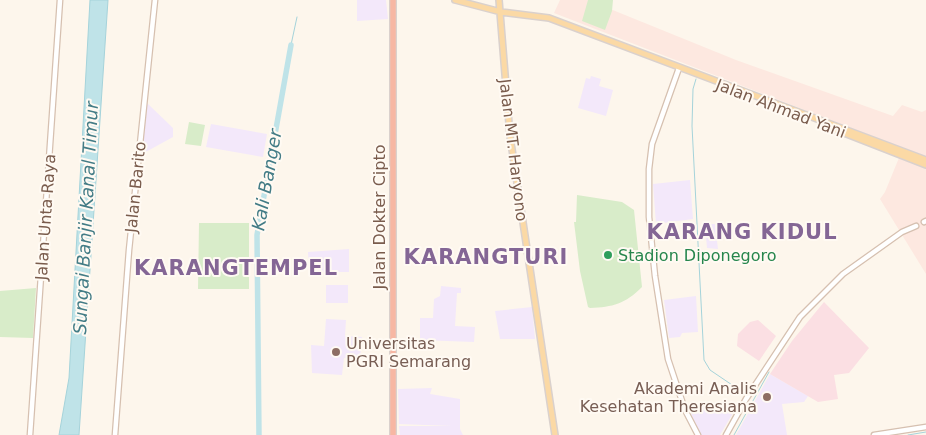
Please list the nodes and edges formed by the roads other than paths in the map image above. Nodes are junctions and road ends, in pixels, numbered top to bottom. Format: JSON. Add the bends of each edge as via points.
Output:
{"nodes":[{"id":1,"x":60,"y":0,"type":"edge"},
{"id":2,"x":155,"y":0,"type":"edge"},
{"id":3,"x":393,"y":0,"type":"edge"},
{"id":4,"x":455,"y":0,"type":"edge"},
{"id":5,"x":499,"y":0,"type":"edge"},
{"id":6,"x":501,"y":12,"type":"junction"},
{"id":7,"x":677,"y":66,"type":"junction"},
{"id":8,"x":926,"y":160,"type":"edge"},
{"id":9,"x":926,"y":166,"type":"edge"},
{"id":10,"x":916,"y":226,"type":"dead end"},
{"id":11,"x":926,"y":428,"type":"edge"},
{"id":12,"x":30,"y":435,"type":"edge"},
{"id":13,"x":115,"y":435,"type":"edge"},
{"id":14,"x":393,"y":435,"type":"edge"},
{"id":15,"x":555,"y":435,"type":"edge"},
{"id":16,"x":698,"y":435,"type":"edge"},
{"id":17,"x":726,"y":435,"type":"edge"},
{"id":18,"x":874,"y":435,"type":"edge"}],
"edges":[{"from":1,"to":12,"type":"street","name":"Jalan Unta Raya"},
{"from":2,"to":13,"type":"street","name":"Jalan Barito","via":[[128,250]]},
{"from":3,"to":14,"type":"highway","name":"Jalan Dokter Cipto"},
{"from":4,"to":6,"type":"main road","name":"Jalan Ahmad Yani"},
{"from":5,"to":6,"type":"main road","name":"Jalan MT. Haryono"},
{"from":6,"to":7,"type":"main road","name":"Jalan Ahmad Yani","via":[[547,18]]},
{"from":6,"to":15,"type":"main road","name":"Jalan MT. Haryono","via":[[510,136]]},
{"from":7,"to":8,"type":"main road","name":"Jalan Ahmad Yani"},
{"from":7,"to":9,"type":"main road","name":"Jalan Ahmad Yani"},
{"from":7,"to":16,"type":"street","via":[[652,144],[649,217],[669,363]]},
{"from":10,"to":17,"type":"street","via":[[902,232],[843,274],[800,316]]},
{"from":11,"to":18,"type":"street"}]}
